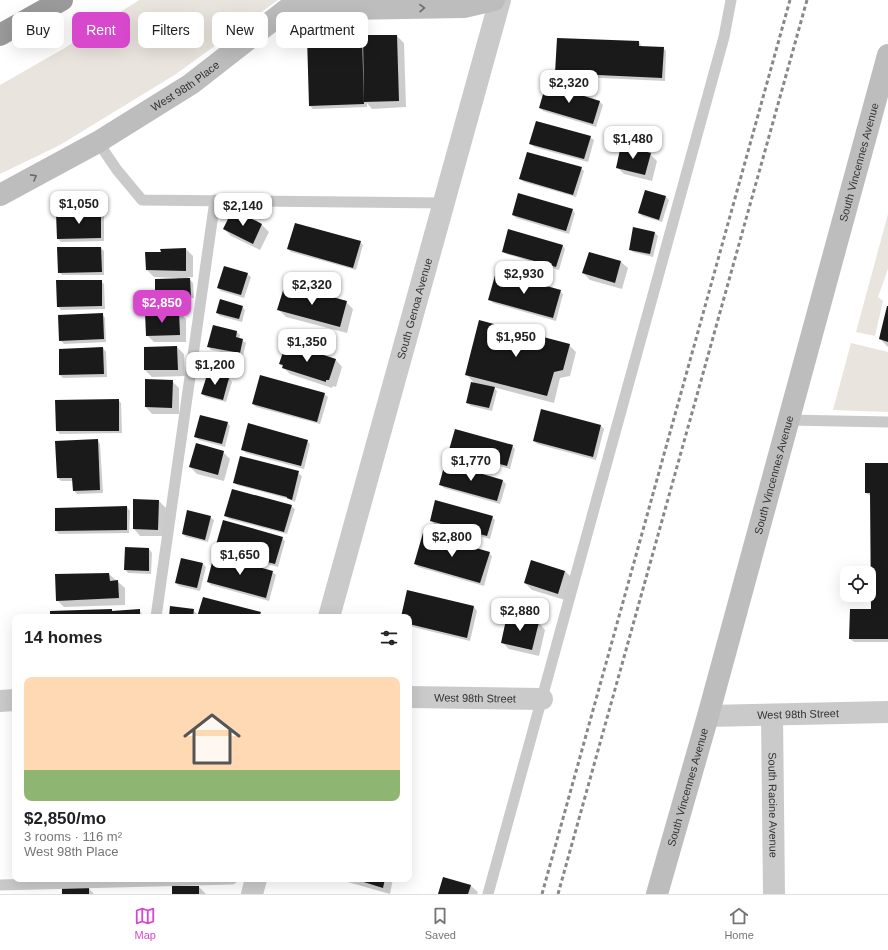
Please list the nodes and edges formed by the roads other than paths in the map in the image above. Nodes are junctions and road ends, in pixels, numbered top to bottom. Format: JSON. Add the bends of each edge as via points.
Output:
{"nodes":[{"id":1,"x":62,"y":0,"type":"edge"},
{"id":2,"x":494,"y":0,"type":"edge"},
{"id":3,"x":500,"y":0,"type":"edge"},
{"id":4,"x":731,"y":0,"type":"edge"},
{"id":5,"x":292,"y":5,"type":"edge"},
{"id":6,"x":0,"y":35,"type":"edge"},
{"id":7,"x":888,"y":55,"type":"edge"},
{"id":8,"x":98,"y":142,"type":"junction"},
{"id":9,"x":0,"y":195,"type":"edge"},
{"id":10,"x":215,"y":200,"type":"junction"},
{"id":11,"x":443,"y":203,"type":"junction"},
{"id":12,"x":789,"y":420,"type":"junction"},
{"id":13,"x":888,"y":422,"type":"edge"},
{"id":14,"x":156,"y":614,"type":"edge"},
{"id":15,"x":329,"y":614,"type":"edge"},
{"id":16,"x":412,"y":697,"type":"edge"},
{"id":17,"x":542,"y":699,"type":"junction"},
{"id":18,"x":12,"y":700,"type":"edge"},
{"id":19,"x":0,"y":701,"type":"edge"},
{"id":20,"x":888,"y":712,"type":"edge"},
{"id":21,"x":772,"y":715,"type":"junction"},
{"id":22,"x":708,"y":716,"type":"junction"},
{"id":23,"x":116,"y":882,"type":"edge"},
{"id":24,"x":255,"y":882,"type":"edge"},
{"id":25,"x":0,"y":885,"type":"edge"},
{"id":26,"x":252,"y":894,"type":"edge"},
{"id":27,"x":488,"y":894,"type":"edge"},
{"id":28,"x":657,"y":894,"type":"edge"},
{"id":29,"x":774,"y":894,"type":"edge"}],
"edges":[{"from":1,"to":6,"type":"highway"},
{"from":5,"to":2,"type":"main road","name":"West 98th Place","one_way":true,"via":[[464,7]]},
{"from":3,"to":11,"type":"street","name":"South Genoa Avenue"},
{"from":4,"to":17,"type":"lane","via":[[724,37]]},
{"from":5,"to":8,"type":"main road","name":"West 98th Place","via":[[191,84]]},
{"from":7,"to":12,"type":"main road","name":"South Vincennes Avenue"},
{"from":9,"to":8,"type":"main road","name":"West 98th Place","one_way":true},
{"from":8,"to":10,"type":"lane","via":[[142,200]]},
{"from":10,"to":11,"type":"lane"},
{"from":10,"to":14,"type":"lane"},
{"from":11,"to":15,"type":"street","name":"South Genoa Avenue"},
{"from":12,"to":13,"type":"lane"},
{"from":12,"to":22,"type":"main road","name":"South Vincennes Avenue"},
{"from":16,"to":17,"type":"street","name":"West 98th Street"},
{"from":17,"to":27,"type":"lane"},
{"from":18,"to":19,"type":"street"},
{"from":20,"to":21,"type":"street","name":"West 98th Street"},
{"from":21,"to":22,"type":"street","name":"West 98th Street"},
{"from":21,"to":29,"type":"street","name":"South Racine Avenue"},
{"from":22,"to":28,"type":"main road","name":"South Vincennes Avenue"},
{"from":23,"to":25,"type":"lane"},
{"from":24,"to":26,"type":"street"}]}
